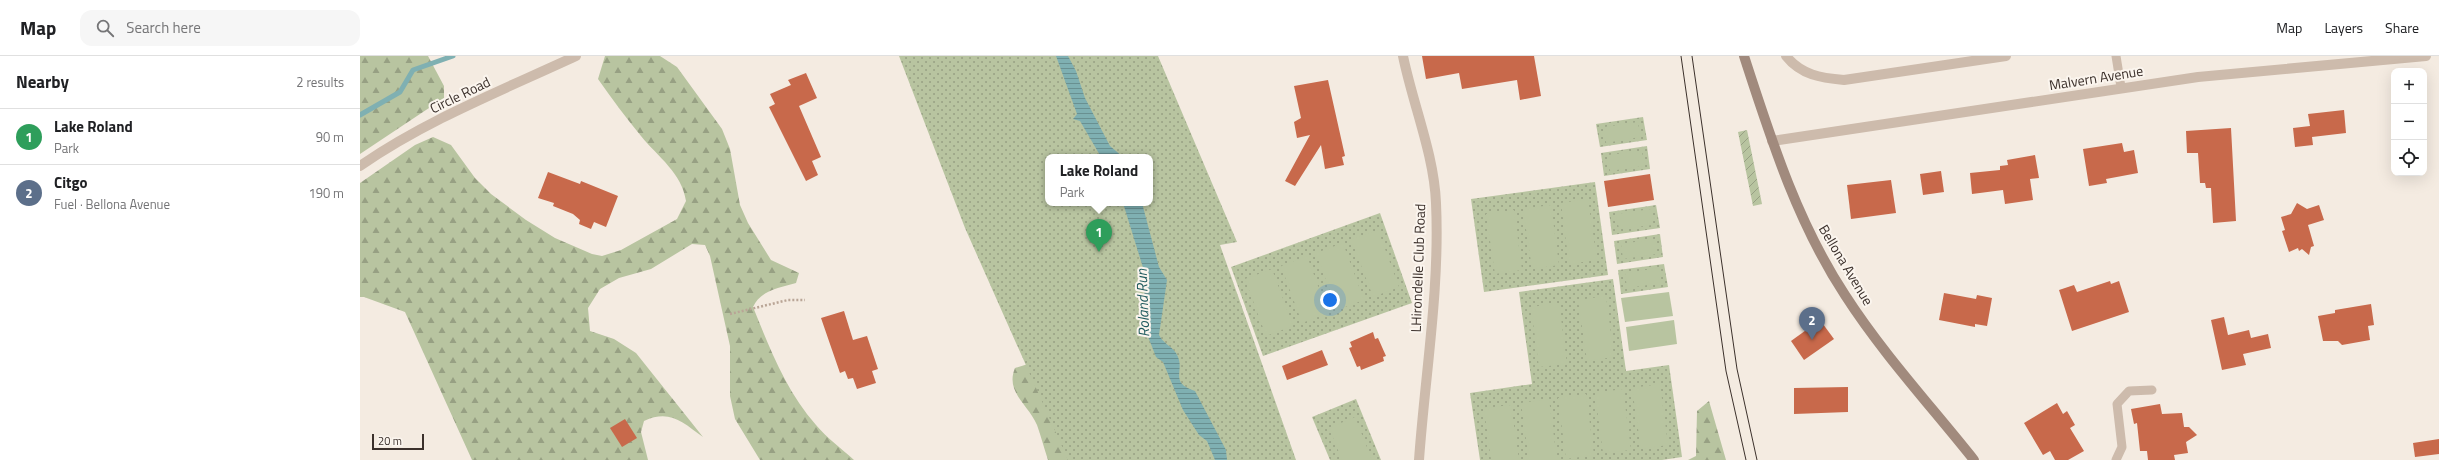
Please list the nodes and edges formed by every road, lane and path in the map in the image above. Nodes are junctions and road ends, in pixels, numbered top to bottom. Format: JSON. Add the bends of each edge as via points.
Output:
{"nodes":[{"id":1,"x":576,"y":56,"type":"edge"},
{"id":2,"x":1403,"y":56,"type":"edge"},
{"id":3,"x":1744,"y":56,"type":"edge"},
{"id":4,"x":1786,"y":56,"type":"edge"},
{"id":5,"x":2006,"y":56,"type":"edge"},
{"id":6,"x":2116,"y":56,"type":"edge"},
{"id":7,"x":2426,"y":56,"type":"edge"},
{"id":8,"x":2121,"y":87,"type":"junction"},
{"id":9,"x":1772,"y":141,"type":"junction"},
{"id":10,"x":360,"y":166,"type":"edge"},
{"id":11,"x":805,"y":300,"type":"dead end"},
{"id":12,"x":730,"y":314,"type":"dead end"},
{"id":13,"x":2152,"y":390,"type":"dead end"},
{"id":14,"x":1419,"y":460,"type":"edge"},
{"id":15,"x":1974,"y":460,"type":"edge"},
{"id":16,"x":2116,"y":460,"type":"edge"}],
"edges":[{"from":1,"to":10,"type":"street","name":"Circle Road","via":[[461,109],[385,148]]},
{"from":2,"to":14,"type":"street","name":"LHirondelle Club Road","via":[[1432,171],[1436,203],[1433,303]]},
{"from":3,"to":9,"type":"main road","name":"Bellona Avenue"},
{"from":4,"to":5,"type":"street","via":[[1800,70],[1821,78],[1844,80]]},
{"from":6,"to":8,"type":"lane"},
{"from":7,"to":8,"type":"street","name":"Malvern Avenue","via":[[2249,71]]},
{"from":8,"to":9,"type":"street","name":"Malvern Avenue"},
{"from":9,"to":15,"type":"main road","name":"Bellona Avenue","via":[[1801,215],[1845,295],[1913,387]]},
{"from":11,"to":12,"type":"path","via":[[788,300]]},
{"from":13,"to":16,"type":"lane","via":[[2129,391],[2117,404],[2122,447]]}]}
